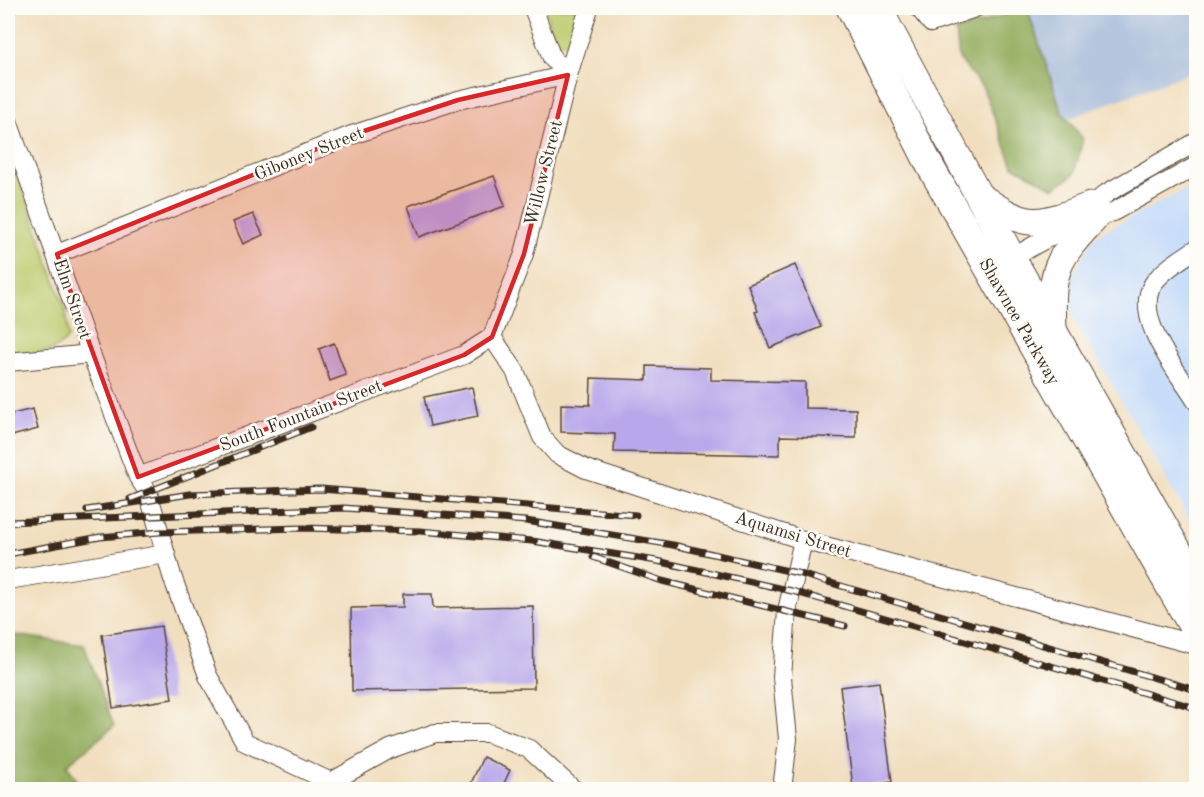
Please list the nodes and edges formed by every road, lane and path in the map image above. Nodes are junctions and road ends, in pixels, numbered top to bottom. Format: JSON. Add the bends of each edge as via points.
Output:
{"nodes":[{"id":1,"x":533,"y":8,"type":"edge"},
{"id":2,"x":589,"y":8,"type":"edge"},
{"id":3,"x":850,"y":8,"type":"edge"},
{"id":4,"x":878,"y":8,"type":"edge"},
{"id":5,"x":919,"y":8,"type":"edge"},
{"id":6,"x":975,"y":8,"type":"edge"},
{"id":7,"x":568,"y":75,"type":"junction"},
{"id":8,"x":8,"y":121,"type":"edge"},
{"id":9,"x":1197,"y":141,"type":"edge"},
{"id":10,"x":1197,"y":166,"type":"edge"},
{"id":11,"x":978,"y":196,"type":"junction"},
{"id":12,"x":1086,"y":216,"type":"junction"},
{"id":13,"x":1197,"y":249,"type":"edge"},
{"id":14,"x":57,"y":254,"type":"junction"},
{"id":15,"x":1000,"y":264,"type":"junction"},
{"id":16,"x":1053,"y":332,"type":"junction"},
{"id":17,"x":492,"y":337,"type":"junction"},
{"id":18,"x":91,"y":354,"type":"junction"},
{"id":19,"x":8,"y":362,"type":"edge"},
{"id":20,"x":1197,"y":401,"type":"edge"},
{"id":21,"x":138,"y":477,"type":"junction"},
{"id":22,"x":804,"y":540,"type":"junction"},
{"id":23,"x":166,"y":554,"type":"junction"},
{"id":24,"x":1167,"y":556,"type":"junction"},
{"id":25,"x":8,"y":580,"type":"edge"},
{"id":26,"x":1197,"y":582,"type":"edge"},
{"id":27,"x":1197,"y":633,"type":"edge"},
{"id":28,"x":1197,"y":645,"type":"edge"},
{"id":29,"x":574,"y":789,"type":"edge"},
{"id":30,"x":782,"y":789,"type":"edge"}],
"edges":[{"from":1,"to":7,"type":"street","via":[[552,58]]},
{"from":2,"to":7,"type":"street","name":"Willow Street"},
{"from":3,"to":15,"type":"highway","name":"Shawnee Parkway","via":[[930,166]]},
{"from":4,"to":11,"type":"highway","name":"Shawnee Parkway"},
{"from":5,"to":6,"type":"street","via":[[931,23]]},
{"from":7,"to":14,"type":"street","name":"Giboney Street","via":[[458,100],[349,136]]},
{"from":7,"to":17,"type":"street","name":"Willow Street","via":[[524,254]]},
{"from":8,"to":14,"type":"street","name":"Elm Street"},
{"from":9,"to":12,"type":"street","via":[[1107,193]]},
{"from":10,"to":12,"type":"street","via":[[1113,212]]},
{"from":11,"to":12,"type":"highway","via":[[1005,214],[1029,222]]},
{"from":11,"to":15,"type":"highway","name":"Shawnee Parkway"},
{"from":12,"to":15,"type":"street"},
{"from":12,"to":16,"type":"highway","via":[[1055,268]]},
{"from":13,"to":20,"type":"street","via":[[1154,284],[1148,297],[1148,312],[1168,357]]},
{"from":14,"to":18,"type":"street","name":"Elm Street"},
{"from":15,"to":16,"type":"highway","name":"Shawnee Parkway"},
{"from":15,"to":24,"type":"highway","name":"Shawnee Parkway"},
{"from":16,"to":24,"type":"highway","name":"Shawnee Parkway"},
{"from":17,"to":21,"type":"street","name":"South Fountain Street","via":[[464,356]]},
{"from":17,"to":22,"type":"street","name":"Aquamsi Street","via":[[515,371],[542,437],[557,454],[586,469]]},
{"from":18,"to":19,"type":"street"},
{"from":18,"to":21,"type":"street","name":"Elm Street"},
{"from":21,"to":23,"type":"street","name":"Elm Street","via":[[148,492]]},
{"from":22,"to":28,"type":"street","name":"Aquamsi Street"},
{"from":22,"to":30,"type":"street","via":[[786,623],[782,677],[788,739]]},
{"from":23,"to":25,"type":"street"},
{"from":23,"to":29,"type":"street","name":"Elm Street","via":[[208,676],[244,742],[331,782],[390,749],[435,733],[488,733],[529,749]]},
{"from":24,"to":26,"type":"highway","name":"Shawnee Parkway"},
{"from":24,"to":27,"type":"highway","name":"Shawnee Parkway"}]}
